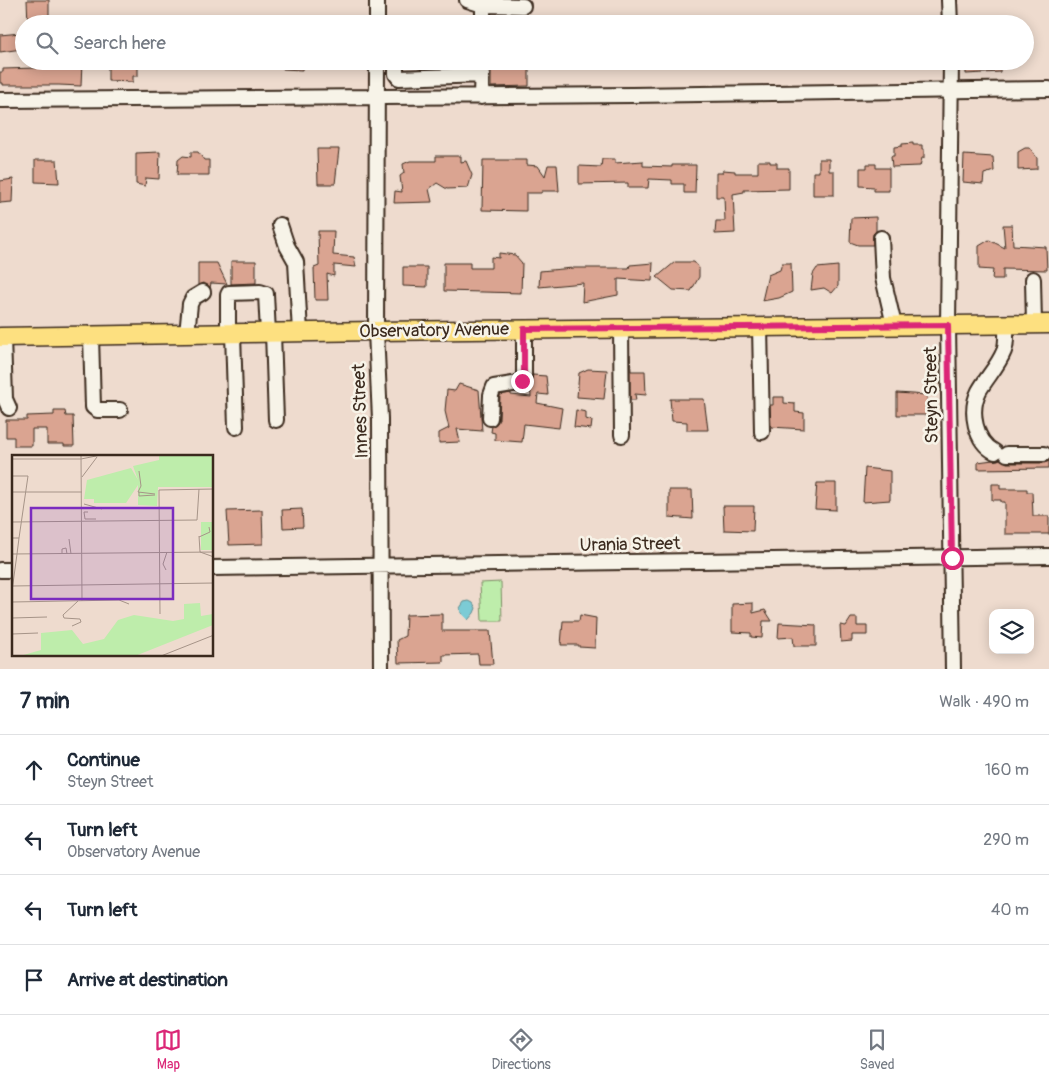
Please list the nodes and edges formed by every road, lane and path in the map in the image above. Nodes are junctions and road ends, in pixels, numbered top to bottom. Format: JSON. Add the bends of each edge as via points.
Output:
{"nodes":[{"id":1,"x":377,"y":0,"type":"edge"},
{"id":2,"x":467,"y":0,"type":"edge"},
{"id":3,"x":949,"y":0,"type":"edge"},
{"id":4,"x":483,"y":5,"type":"junction"},
{"id":5,"x":523,"y":6,"type":"dead end"},
{"id":6,"x":377,"y":15,"type":"edge"},
{"id":7,"x":483,"y":15,"type":"edge"},
{"id":8,"x":950,"y":15,"type":"edge"},
{"id":9,"x":377,"y":70,"type":"edge"},
{"id":10,"x":396,"y":70,"type":"edge"},
{"id":11,"x":466,"y":70,"type":"edge"},
{"id":12,"x":482,"y":70,"type":"edge"},
{"id":13,"x":951,"y":70,"type":"edge"},
{"id":14,"x":1049,"y":89,"type":"edge"},
{"id":15,"x":952,"y":90,"type":"junction"},
{"id":16,"x":481,"y":97,"type":"junction"},
{"id":17,"x":376,"y":98,"type":"junction"},
{"id":18,"x":0,"y":100,"type":"edge"},
{"id":19,"x":280,"y":225,"type":"dead end"},
{"id":20,"x":881,"y":238,"type":"dead end"},
{"id":21,"x":1033,"y":279,"type":"dead end"},
{"id":22,"x":204,"y":292,"type":"dead end"},
{"id":23,"x":1041,"y":324,"type":"edge"},
{"id":24,"x":894,"y":325,"type":"junction"},
{"id":25,"x":948,"y":325,"type":"junction"},
{"id":26,"x":1006,"y":325,"type":"junction"},
{"id":27,"x":757,"y":326,"type":"junction"},
{"id":28,"x":621,"y":328,"type":"junction"},
{"id":29,"x":524,"y":329,"type":"junction"},
{"id":30,"x":376,"y":331,"type":"junction"},
{"id":31,"x":300,"y":332,"type":"junction"},
{"id":32,"x":270,"y":333,"type":"junction"},
{"id":33,"x":187,"y":334,"type":"junction"},
{"id":34,"x":231,"y":334,"type":"junction"},
{"id":35,"x":91,"y":336,"type":"junction"},
{"id":36,"x":1,"y":337,"type":"edge"},
{"id":37,"x":9,"y":408,"type":"dead end"},
{"id":38,"x":120,"y":410,"type":"dead end"},
{"id":39,"x":490,"y":418,"type":"dead end"},
{"id":40,"x":276,"y":420,"type":"dead end"},
{"id":41,"x":236,"y":427,"type":"dead end"},
{"id":42,"x":758,"y":432,"type":"dead end"},
{"id":43,"x":622,"y":435,"type":"dead end"},
{"id":44,"x":1044,"y":454,"type":"dead end"},
{"id":45,"x":1049,"y":556,"type":"edge"},
{"id":46,"x":952,"y":558,"type":"junction"},
{"id":47,"x":381,"y":567,"type":"junction"},
{"id":48,"x":214,"y":568,"type":"edge"},
{"id":49,"x":382,"y":669,"type":"edge"},
{"id":50,"x":953,"y":669,"type":"edge"}],
"edges":[{"from":1,"to":6,"type":"street"},
{"from":2,"to":4,"type":"street"},
{"from":3,"to":8,"type":"street"},
{"from":4,"to":5,"type":"street"},
{"from":4,"to":7,"type":"street"},
{"from":9,"to":17,"type":"street","name":"Innes Street"},
{"from":10,"to":11,"type":"street","via":[[400,78]]},
{"from":12,"to":16,"type":"street"},
{"from":13,"to":15,"type":"street","name":"Steyn Street"},
{"from":14,"to":15,"type":"street"},
{"from":15,"to":16,"type":"street"},
{"from":15,"to":25,"type":"street","name":"Steyn Street"},
{"from":16,"to":17,"type":"street"},
{"from":17,"to":18,"type":"street"},
{"from":17,"to":30,"type":"street","name":"Innes Street"},
{"from":19,"to":31,"type":"street","via":[[296,262]]},
{"from":20,"to":24,"type":"street","via":[[883,278]]},
{"from":21,"to":23,"type":"street"},
{"from":22,"to":33,"type":"street","via":[[193,298],[190,304]]},
{"from":23,"to":26,"type":"main road","name":"Observatory Avenue"},
{"from":24,"to":25,"type":"main road","name":"Observatory Avenue"},
{"from":24,"to":27,"type":"main road","name":"Observatory Avenue"},
{"from":25,"to":26,"type":"main road","name":"Observatory Avenue"},
{"from":25,"to":46,"type":"street","name":"Steyn Street"},
{"from":26,"to":44,"type":"street","via":[[1004,350],[979,391],[975,408],[978,434],[987,448],[1001,453]]},
{"from":27,"to":28,"type":"main road","name":"Observatory Avenue"},
{"from":27,"to":42,"type":"street"},
{"from":28,"to":29,"type":"main road","name":"Observatory Avenue"},
{"from":28,"to":43,"type":"street"},
{"from":29,"to":30,"type":"main road","name":"Observatory Avenue"},
{"from":29,"to":39,"type":"street","via":[[524,378],[519,383],[494,387]]},
{"from":30,"to":31,"type":"main road","name":"Observatory Avenue"},
{"from":30,"to":47,"type":"street","name":"Innes Street"},
{"from":31,"to":32,"type":"main road","name":"Observatory Avenue"},
{"from":32,"to":34,"type":"main road","name":"Observatory Avenue"},
{"from":32,"to":34,"type":"street","via":[[266,294],[260,292],[228,295]]},
{"from":32,"to":40,"type":"street"},
{"from":33,"to":34,"type":"main road","name":"Observatory Avenue"},
{"from":33,"to":35,"type":"main road","name":"Observatory Avenue"},
{"from":34,"to":41,"type":"street"},
{"from":35,"to":36,"type":"main road","name":"Observatory Avenue"},
{"from":35,"to":38,"type":"street","via":[[93,407],[97,410]]},
{"from":36,"to":37,"type":"street","via":[[5,400]]},
{"from":45,"to":46,"type":"street","name":"Urania Street"},
{"from":46,"to":47,"type":"street","name":"Urania Street"},
{"from":46,"to":50,"type":"street","name":"Steyn Street"},
{"from":47,"to":48,"type":"street","name":"Urania Street"},
{"from":47,"to":49,"type":"street","name":"Innes Street"}]}
